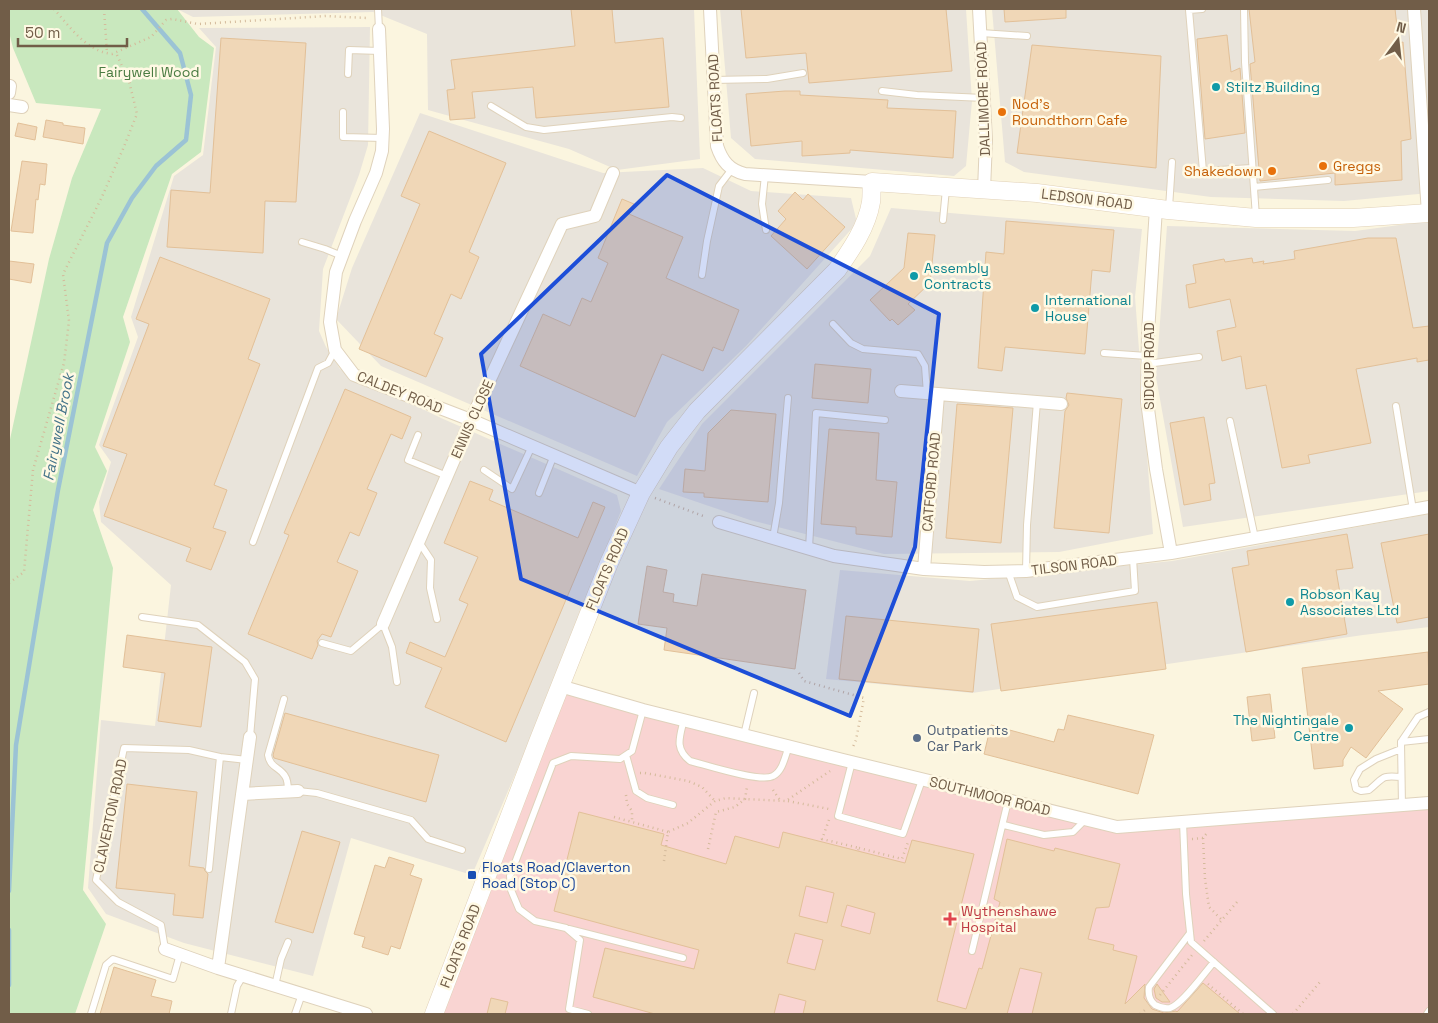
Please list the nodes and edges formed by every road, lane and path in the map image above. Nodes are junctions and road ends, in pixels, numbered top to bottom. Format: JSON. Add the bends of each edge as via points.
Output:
{"nodes":[{"id":1,"x":54,"y":9,"type":"edge"},
{"id":2,"x":104,"y":9,"type":"edge"},
{"id":3,"x":378,"y":9,"type":"edge"},
{"id":4,"x":710,"y":9,"type":"edge"},
{"id":5,"x":979,"y":9,"type":"edge"},
{"id":6,"x":1202,"y":9,"type":"edge"},
{"id":7,"x":1244,"y":9,"type":"edge"},
{"id":8,"x":1414,"y":9,"type":"edge"},
{"id":9,"x":379,"y":29,"type":"junction"},
{"id":10,"x":981,"y":33,"type":"junction"},
{"id":11,"x":1027,"y":36,"type":"dead end"},
{"id":12,"x":380,"y":51,"type":"junction"},
{"id":13,"x":107,"y":53,"type":"junction"},
{"id":14,"x":116,"y":53,"type":"junction"},
{"id":15,"x":803,"y":73,"type":"dead end"},
{"id":16,"x":348,"y":74,"type":"dead end"},
{"id":17,"x":713,"y":80,"type":"junction"},
{"id":18,"x":882,"y":91,"type":"dead end"},
{"id":19,"x":984,"y":98,"type":"junction"},
{"id":20,"x":9,"y":105,"type":"edge"},
{"id":21,"x":491,"y":106,"type":"dead end"},
{"id":22,"x":22,"y":107,"type":"dead end"},
{"id":23,"x":343,"y":112,"type":"dead end"},
{"id":24,"x":681,"y":118,"type":"dead end"},
{"id":25,"x":382,"y":138,"type":"junction"},
{"id":26,"x":1172,"y":162,"type":"dead end"},
{"id":27,"x":1252,"y":168,"type":"junction"},
{"id":28,"x":732,"y":169,"type":"junction"},
{"id":29,"x":613,"y":174,"type":"dead end"},
{"id":30,"x":765,"y":175,"type":"junction"},
{"id":31,"x":1328,"y":180,"type":"dead end"},
{"id":32,"x":872,"y":182,"type":"junction"},
{"id":33,"x":1254,"y":187,"type":"junction"},
{"id":34,"x":946,"y":188,"type":"junction"},
{"id":35,"x":984,"y":190,"type":"junction"},
{"id":36,"x":1162,"y":209,"type":"junction"},
{"id":37,"x":1429,"y":213,"type":"edge"},
{"id":38,"x":1256,"y":218,"type":"junction"},
{"id":39,"x":943,"y":220,"type":"dead end"},
{"id":40,"x":766,"y":230,"type":"dead end"},
{"id":41,"x":302,"y":242,"type":"dead end"},
{"id":42,"x":342,"y":256,"type":"junction"},
{"id":43,"x":702,"y":275,"type":"dead end"},
{"id":44,"x":833,"y":324,"type":"dead end"},
{"id":45,"x":335,"y":350,"type":"junction"},
{"id":46,"x":1104,"y":353,"type":"dead end"},
{"id":47,"x":1199,"y":357,"type":"dead end"},
{"id":48,"x":1147,"y":360,"type":"junction"},
{"id":49,"x":901,"y":391,"type":"dead end"},
{"id":50,"x":932,"y":394,"type":"junction"},
{"id":51,"x":788,"y":398,"type":"dead end"},
{"id":52,"x":1037,"y":402,"type":"junction"},
{"id":53,"x":1061,"y":404,"type":"dead end"},
{"id":54,"x":1396,"y":406,"type":"dead end"},
{"id":55,"x":471,"y":420,"type":"junction"},
{"id":56,"x":884,"y":420,"type":"dead end"},
{"id":57,"x":1230,"y":421,"type":"dead end"},
{"id":58,"x":418,"y":435,"type":"dead end"},
{"id":59,"x":532,"y":446,"type":"junction"},
{"id":60,"x":554,"y":455,"type":"junction"},
{"id":61,"x":484,"y":470,"type":"dead end"},
{"id":62,"x":447,"y":476,"type":"junction"},
{"id":63,"x":539,"y":492,"type":"dead end"},
{"id":64,"x":641,"y":493,"type":"junction"},
{"id":65,"x":1429,"y":507,"type":"edge"},
{"id":66,"x":1413,"y":510,"type":"junction"},
{"id":67,"x":719,"y":522,"type":"joint"},
{"id":68,"x":773,"y":538,"type":"junction"},
{"id":69,"x":1255,"y":538,"type":"junction"},
{"id":70,"x":253,"y":542,"type":"dead end"},
{"id":71,"x":419,"y":542,"type":"junction"},
{"id":72,"x":809,"y":549,"type":"junction"},
{"id":73,"x":1170,"y":553,"type":"junction"},
{"id":74,"x":1133,"y":558,"type":"junction"},
{"id":75,"x":924,"y":569,"type":"junction"},
{"id":76,"x":1008,"y":571,"type":"junction"},
{"id":77,"x":1026,"y":571,"type":"junction"},
{"id":78,"x":9,"y":583,"type":"edge"},
{"id":79,"x":142,"y":617,"type":"dead end"},
{"id":80,"x":437,"y":619,"type":"dead end"},
{"id":81,"x":384,"y":624,"type":"junction"},
{"id":82,"x":322,"y":643,"type":"dead end"},
{"id":83,"x":799,"y":674,"type":"dead end"},
{"id":84,"x":397,"y":682,"type":"dead end"},
{"id":85,"x":560,"y":686,"type":"junction"},
{"id":86,"x":754,"y":693,"type":"dead end"},
{"id":87,"x":284,"y":699,"type":"dead end"},
{"id":88,"x":643,"y":710,"type":"junction"},
{"id":89,"x":1429,"y":712,"type":"edge"},
{"id":90,"x":684,"y":719,"type":"junction"},
{"id":91,"x":744,"y":735,"type":"junction"},
{"id":92,"x":250,"y":738,"type":"joint"},
{"id":93,"x":1429,"y":740,"type":"edge"},
{"id":94,"x":788,"y":746,"type":"junction"},
{"id":95,"x":1401,"y":746,"type":"junction"},
{"id":96,"x":626,"y":756,"type":"junction"},
{"id":97,"x":220,"y":757,"type":"junction"},
{"id":98,"x":247,"y":760,"type":"junction"},
{"id":99,"x":848,"y":761,"type":"junction"},
{"id":100,"x":631,"y":775,"type":"junction"},
{"id":101,"x":1401,"y":776,"type":"junction"},
{"id":102,"x":922,"y":780,"type":"junction"},
{"id":103,"x":748,"y":787,"type":"dead end"},
{"id":104,"x":773,"y":790,"type":"dead end"},
{"id":105,"x":293,"y":792,"type":"junction"},
{"id":106,"x":626,"y":792,"type":"dead end"},
{"id":107,"x":242,"y":794,"type":"junction"},
{"id":108,"x":745,"y":799,"type":"junction"},
{"id":109,"x":780,"y":800,"type":"junction"},
{"id":110,"x":715,"y":801,"type":"junction"},
{"id":111,"x":786,"y":801,"type":"junction"},
{"id":112,"x":1008,"y":801,"type":"junction"},
{"id":113,"x":1429,"y":803,"type":"edge"},
{"id":114,"x":673,"y":805,"type":"dead end"},
{"id":115,"x":1402,"y":806,"type":"junction"},
{"id":116,"x":826,"y":808,"type":"dead end"},
{"id":117,"x":614,"y":817,"type":"dead end"},
{"id":118,"x":830,"y":817,"type":"dead end"},
{"id":119,"x":1085,"y":820,"type":"junction"},
{"id":120,"x":632,"y":822,"type":"junction"},
{"id":121,"x":1183,"y":822,"type":"junction"},
{"id":122,"x":1004,"y":825,"type":"junction"},
{"id":123,"x":668,"y":832,"type":"junction"},
{"id":124,"x":1203,"y":838,"type":"dead end"},
{"id":125,"x":708,"y":849,"type":"dead end"},
{"id":126,"x":462,"y":850,"type":"dead end"},
{"id":127,"x":858,"y":850,"type":"dead end"},
{"id":128,"x":664,"y":861,"type":"dead end"},
{"id":129,"x":209,"y":869,"type":"dead end"},
{"id":130,"x":1237,"y":902,"type":"dead end"},
{"id":131,"x":1222,"y":920,"type":"junction"},
{"id":132,"x":566,"y":928,"type":"junction"},
{"id":133,"x":1190,"y":933,"type":"junction"},
{"id":134,"x":288,"y":942,"type":"dead end"},
{"id":135,"x":1197,"y":948,"type":"junction"},
{"id":136,"x":165,"y":949,"type":"joint"},
{"id":137,"x":972,"y":951,"type":"dead end"},
{"id":138,"x":180,"y":954,"type":"junction"},
{"id":139,"x":682,"y":958,"type":"dead end"},
{"id":140,"x":1214,"y":962,"type":"junction"},
{"id":141,"x":218,"y":968,"type":"junction"},
{"id":142,"x":242,"y":976,"type":"junction"},
{"id":143,"x":1204,"y":981,"type":"dead end"},
{"id":144,"x":1320,"y":982,"type":"dead end"},
{"id":145,"x":274,"y":986,"type":"junction"},
{"id":146,"x":302,"y":994,"type":"junction"},
{"id":147,"x":1152,"y":1002,"type":"junction"},
{"id":148,"x":1429,"y":1012,"type":"edge"},
{"id":149,"x":91,"y":1014,"type":"edge"},
{"id":150,"x":232,"y":1014,"type":"edge"},
{"id":151,"x":295,"y":1014,"type":"edge"},
{"id":152,"x":366,"y":1014,"type":"edge"},
{"id":153,"x":434,"y":1014,"type":"edge"},
{"id":154,"x":588,"y":1014,"type":"edge"},
{"id":155,"x":1140,"y":1014,"type":"edge"},
{"id":156,"x":1243,"y":1014,"type":"edge"},
{"id":157,"x":1273,"y":1014,"type":"edge"},
{"id":158,"x":1293,"y":1014,"type":"edge"},
{"id":159,"x":1427,"y":1014,"type":"edge"}],
"edges":[{"from":1,"to":13,"type":"path","via":[[83,40]]},
{"from":2,"to":13,"type":"path"},
{"from":3,"to":9,"type":"lane"},
{"from":4,"to":17,"type":"street","name":"FLOATS ROAD"},
{"from":5,"to":10,"type":"street","name":"DALLIMORE ROAD"},
{"from":6,"to":27,"type":"lane","via":[[1189,10],[1203,171]]},
{"from":7,"to":27,"type":"lane"},
{"from":8,"to":37,"type":"street"},
{"from":9,"to":12,"type":"street","name":"CALDEY ROAD"},
{"from":9,"to":14,"type":"path","via":[[371,19],[354,17],[198,24],[172,19],[166,20],[151,37]]},
{"from":10,"to":11,"type":"lane"},
{"from":10,"to":19,"type":"street","name":"DALLIMORE ROAD"},
{"from":12,"to":16,"type":"lane","via":[[349,50]]},
{"from":12,"to":25,"type":"street","name":"CALDEY ROAD"},
{"from":13,"to":14,"type":"path"},
{"from":14,"to":78,"type":"path","via":[[129,81],[136,114],[101,199],[63,274],[69,321],[64,363],[33,470],[24,572]]},
{"from":15,"to":17,"type":"lane","via":[[768,79]]},
{"from":17,"to":28,"type":"street","name":"FLOATS ROAD","via":[[717,146],[721,159]]},
{"from":18,"to":19,"type":"lane"},
{"from":19,"to":35,"type":"street","name":"DALLIMORE ROAD"},
{"from":20,"to":22,"type":"street"},
{"from":21,"to":24,"type":"lane","via":[[526,127],[544,130],[672,116]]},
{"from":23,"to":25,"type":"lane","via":[[343,137]]},
{"from":25,"to":42,"type":"street","name":"CALDEY ROAD","via":[[376,173]]},
{"from":26,"to":36,"type":"lane"},
{"from":27,"to":33,"type":"lane"},
{"from":28,"to":30,"type":"street","name":"LEDSON ROAD","via":[[745,174]]},
{"from":28,"to":43,"type":"lane","via":[[719,186]]},
{"from":29,"to":55,"type":"street","name":"ENNIS CLOSE","via":[[595,216],[562,224]]},
{"from":30,"to":32,"type":"street","name":"LEDSON ROAD"},
{"from":30,"to":40,"type":"lane","via":[[762,204]]},
{"from":31,"to":33,"type":"lane"},
{"from":32,"to":34,"type":"street","name":"LEDSON ROAD"},
{"from":32,"to":64,"type":"street","name":"FLOATS ROAD","via":[[863,224],[837,270],[698,411],[669,447]]},
{"from":33,"to":38,"type":"lane"},
{"from":34,"to":35,"type":"street","name":"LEDSON ROAD"},
{"from":34,"to":39,"type":"lane"},
{"from":35,"to":36,"type":"street","name":"LEDSON ROAD","via":[[1037,193]]},
{"from":36,"to":38,"type":"street","name":"LEDSON ROAD"},
{"from":36,"to":48,"type":"street","name":"SIDCUP ROAD"},
{"from":37,"to":38,"type":"street","name":"LEDSON ROAD","via":[[1353,218]]},
{"from":41,"to":42,"type":"lane"},
{"from":42,"to":45,"type":"street","name":"CALDEY ROAD","via":[[336,272],[330,322]]},
{"from":44,"to":50,"type":"lane","via":[[851,343],[863,349],[918,354]]},
{"from":45,"to":55,"type":"street","name":"CALDEY ROAD","via":[[354,375]]},
{"from":45,"to":70,"type":"lane","via":[[328,363],[318,368]]},
{"from":46,"to":48,"type":"lane"},
{"from":47,"to":48,"type":"lane"},
{"from":48,"to":73,"type":"street","name":"SIDCUP ROAD","via":[[1147,401]]},
{"from":49,"to":50,"type":"street"},
{"from":50,"to":52,"type":"street"},
{"from":50,"to":75,"type":"street","name":"CATFORD ROAD"},
{"from":51,"to":68,"type":"lane"},
{"from":52,"to":53,"type":"street"},
{"from":52,"to":77,"type":"lane"},
{"from":54,"to":66,"type":"lane"},
{"from":55,"to":59,"type":"street","name":"CALDEY ROAD"},
{"from":55,"to":62,"type":"street","name":"ENNIS CLOSE"},
{"from":56,"to":72,"type":"lane","via":[[816,413]]},
{"from":57,"to":69,"type":"lane"},
{"from":58,"to":62,"type":"lane","via":[[408,460]]},
{"from":59,"to":60,"type":"street","name":"CALDEY ROAD"},
{"from":59,"to":61,"type":"lane","via":[[512,489]]},
{"from":60,"to":63,"type":"lane"},
{"from":60,"to":64,"type":"street","name":"CALDEY ROAD"},
{"from":62,"to":71,"type":"street","name":"ENNIS CLOSE"},
{"from":64,"to":67,"type":"path"},
{"from":64,"to":85,"type":"street","name":"FLOATS ROAD","via":[[608,563]]},
{"from":65,"to":66,"type":"street","name":"TILSON ROAD"},
{"from":66,"to":69,"type":"street","name":"TILSON ROAD"},
{"from":67,"to":68,"type":"street","name":"TILSON ROAD"},
{"from":68,"to":72,"type":"street","name":"TILSON ROAD"},
{"from":69,"to":73,"type":"street","name":"TILSON ROAD"},
{"from":71,"to":80,"type":"lane","via":[[432,560],[430,588]]},
{"from":71,"to":81,"type":"street","name":"ENNIS CLOSE"},
{"from":72,"to":75,"type":"street","name":"TILSON ROAD","via":[[834,556]]},
{"from":73,"to":74,"type":"street","name":"TILSON ROAD"},
{"from":74,"to":76,"type":"lane","via":[[1135,591],[1037,607],[1017,597]]},
{"from":74,"to":77,"type":"street","name":"TILSON ROAD"},
{"from":75,"to":76,"type":"street","name":"TILSON ROAD"},
{"from":76,"to":77,"type":"street","name":"TILSON ROAD"},
{"from":79,"to":92,"type":"lane","via":[[198,625],[245,662],[256,686]]},
{"from":81,"to":82,"type":"lane","name":"ENNIS CLOSE","via":[[351,651]]},
{"from":81,"to":84,"type":"lane","via":[[392,647]]},
{"from":83,"to":99,"type":"path","via":[[804,681],[864,698],[856,740],[852,749],[846,748]]},
{"from":85,"to":88,"type":"street","name":"SOUTHMOOR ROAD"},
{"from":85,"to":153,"type":"street","name":"FLOATS ROAD"},
{"from":86,"to":91,"type":"lane"},
{"from":87,"to":105,"type":"lane","via":[[268,755],[271,764],[285,774]]},
{"from":88,"to":90,"type":"street","name":"SOUTHMOOR ROAD"},
{"from":88,"to":96,"type":"lane","via":[[632,751]]},
{"from":89,"to":95,"type":"lane","via":[[1418,717]]},
{"from":90,"to":91,"type":"street","name":"SOUTHMOOR ROAD"},
{"from":90,"to":94,"type":"lane","via":[[679,746],[690,761],[754,778],[775,776],[782,768]]},
{"from":91,"to":94,"type":"street","name":"SOUTHMOOR ROAD"},
{"from":92,"to":98,"type":"street"},
{"from":93,"to":95,"type":"lane"},
{"from":94,"to":99,"type":"street","name":"SOUTHMOOR ROAD"},
{"from":95,"to":101,"type":"lane"},
{"from":95,"to":101,"type":"lane","via":[[1360,769],[1354,780],[1356,789],[1369,790],[1381,778]]},
{"from":96,"to":100,"type":"lane"},
{"from":96,"to":132,"type":"lane","via":[[620,759],[571,756],[553,762],[510,876],[511,890],[519,909],[535,921]]},
{"from":97,"to":98,"type":"lane"},
{"from":97,"to":129,"type":"lane"},
{"from":97,"to":136,"type":"lane","name":"CLAVERTON ROAD","via":[[189,750],[124,748],[96,880],[118,902],[161,925]]},
{"from":98,"to":107,"type":"street"},
{"from":99,"to":102,"type":"street","name":"SOUTHMOOR ROAD"},
{"from":99,"to":102,"type":"lane","via":[[838,816],[903,834]]},
{"from":99,"to":111,"type":"path"},
{"from":100,"to":110,"type":"path","via":[[645,773],[688,781],[702,787]]},
{"from":100,"to":114,"type":"lane","via":[[636,791],[647,798]]},
{"from":101,"to":115,"type":"lane"},
{"from":102,"to":112,"type":"street","name":"SOUTHMOOR ROAD"},
{"from":103,"to":108,"type":"path"},
{"from":104,"to":109,"type":"path"},
{"from":105,"to":107,"type":"street"},
{"from":105,"to":126,"type":"lane","via":[[317,793],[411,820],[428,839]]},
{"from":106,"to":120,"type":"path"},
{"from":107,"to":141,"type":"street"},
{"from":108,"to":109,"type":"path"},
{"from":108,"to":110,"type":"path"},
{"from":108,"to":125,"type":"path","via":[[735,807],[716,812]]},
{"from":109,"to":111,"type":"path"},
{"from":110,"to":123,"type":"path","via":[[688,823]]},
{"from":111,"to":116,"type":"path"},
{"from":112,"to":119,"type":"street","name":"SOUTHMOOR ROAD"},
{"from":112,"to":122,"type":"lane"},
{"from":113,"to":115,"type":"street","name":"SOUTHMOOR ROAD"},
{"from":115,"to":121,"type":"street","name":"SOUTHMOOR ROAD"},
{"from":117,"to":120,"type":"path"},
{"from":118,"to":127,"type":"path","via":[[822,838]]},
{"from":119,"to":121,"type":"street","name":"SOUTHMOOR ROAD","via":[[1118,827]]},
{"from":119,"to":122,"type":"lane","via":[[1073,832],[1044,835]]},
{"from":120,"to":123,"type":"path"},
{"from":121,"to":133,"type":"lane"},
{"from":122,"to":137,"type":"lane"},
{"from":123,"to":128,"type":"path"},
{"from":124,"to":131,"type":"path","via":[[1209,907]]},
{"from":130,"to":131,"type":"path"},
{"from":131,"to":135,"type":"path"},
{"from":132,"to":139,"type":"lane"},
{"from":132,"to":154,"type":"lane","via":[[580,940],[569,1010]]},
{"from":133,"to":135,"type":"lane","via":[[1191,942]]},
{"from":133,"to":147,"type":"lane","via":[[1148,987]]},
{"from":134,"to":145,"type":"lane"},
{"from":135,"to":140,"type":"lane"},
{"from":135,"to":147,"type":"path","via":[[1166,990]]},
{"from":136,"to":138,"type":"street","name":"CLAVERTON ROAD"},
{"from":138,"to":141,"type":"street","name":"CLAVERTON ROAD"},
{"from":138,"to":149,"type":"lane","via":[[173,979],[113,959],[106,965]]},
{"from":140,"to":147,"type":"lane","via":[[1179,1003],[1169,1008],[1158,1007]]},
{"from":140,"to":157,"type":"lane"},
{"from":141,"to":142,"type":"street","name":"CLAVERTON ROAD"},
{"from":142,"to":145,"type":"street","name":"CLAVERTON ROAD"},
{"from":142,"to":150,"type":"lane"},
{"from":143,"to":156,"type":"path"},
{"from":144,"to":158,"type":"path"},
{"from":145,"to":146,"type":"street","name":"CLAVERTON ROAD"},
{"from":146,"to":151,"type":"lane"},
{"from":146,"to":152,"type":"street","name":"CLAVERTON ROAD"},
{"from":147,"to":155,"type":"path"},
{"from":148,"to":159,"type":"lane"}]}
